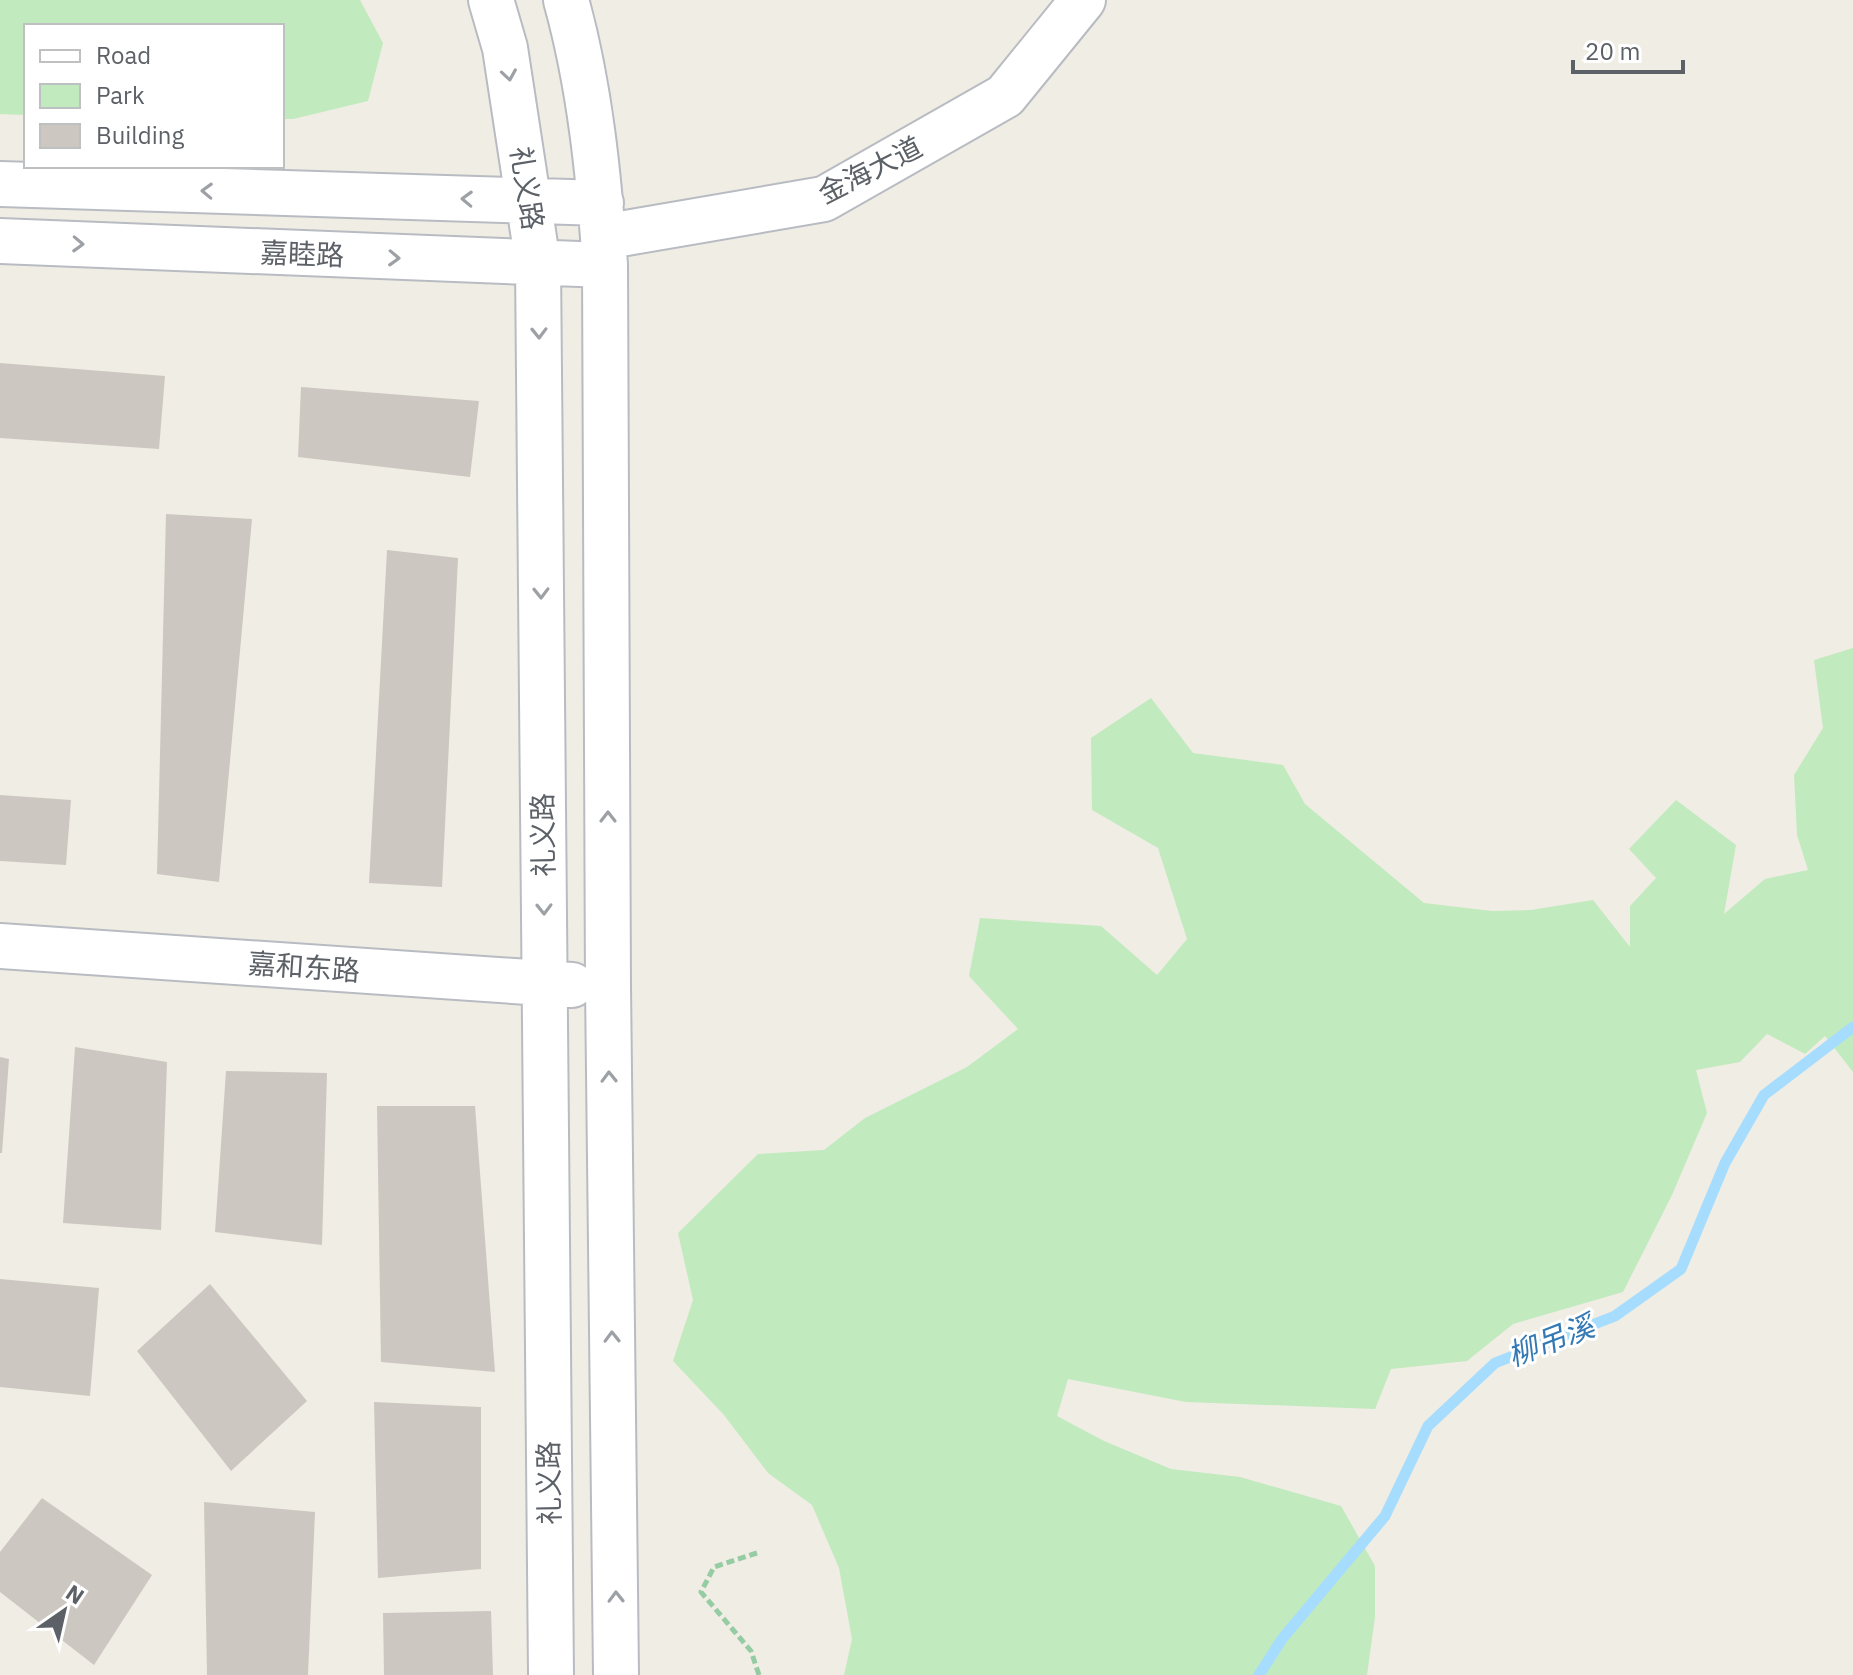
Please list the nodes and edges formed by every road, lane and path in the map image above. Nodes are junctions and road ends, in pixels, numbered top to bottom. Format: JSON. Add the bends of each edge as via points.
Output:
{"nodes":[{"id":1,"x":491,"y":0,"type":"edge"},
{"id":2,"x":566,"y":0,"type":"edge"},
{"id":3,"x":1083,"y":0,"type":"edge"},
{"id":4,"x":0,"y":184,"type":"edge"},
{"id":5,"x":529,"y":201,"type":"junction"},
{"id":6,"x":603,"y":235,"type":"junction"},
{"id":7,"x":0,"y":241,"type":"edge"},
{"id":8,"x":538,"y":264,"type":"junction"},
{"id":9,"x":0,"y":946,"type":"edge"},
{"id":10,"x":545,"y":984,"type":"junction"},
{"id":11,"x":608,"y":986,"type":"junction"},
{"id":12,"x":757,"y":1553,"type":"dead end"},
{"id":13,"x":551,"y":1675,"type":"edge"},
{"id":14,"x":616,"y":1675,"type":"edge"},
{"id":15,"x":759,"y":1675,"type":"edge"}],
"edges":[{"from":1,"to":5,"type":"main road","name":"礼义路","one_way":true,"via":[[505,48]]},
{"from":2,"to":6,"type":"main road"},
{"from":3,"to":6,"type":"main road","name":"金海大道","via":[[1005,96],[824,199]]},
{"from":5,"to":4,"type":"main road","one_way":true},
{"from":5,"to":6,"type":"main road"},
{"from":5,"to":8,"type":"main road","name":"礼义路"},
{"from":6,"to":8,"type":"main road","name":"嘉睦路"},
{"from":11,"to":6,"type":"main road","one_way":true},
{"from":7,"to":8,"type":"main road","name":"嘉睦路","one_way":true},
{"from":8,"to":10,"type":"main road","name":"礼义路","one_way":true},
{"from":9,"to":10,"type":"main road","name":"嘉和东路"},
{"from":10,"to":11,"type":"main road","name":"嘉和东路"},
{"from":10,"to":13,"type":"main road","name":"礼义路"},
{"from":14,"to":11,"type":"main road","one_way":true},
{"from":12,"to":15,"type":"path","via":[[714,1567],[701,1592],[751,1651]]}]}
